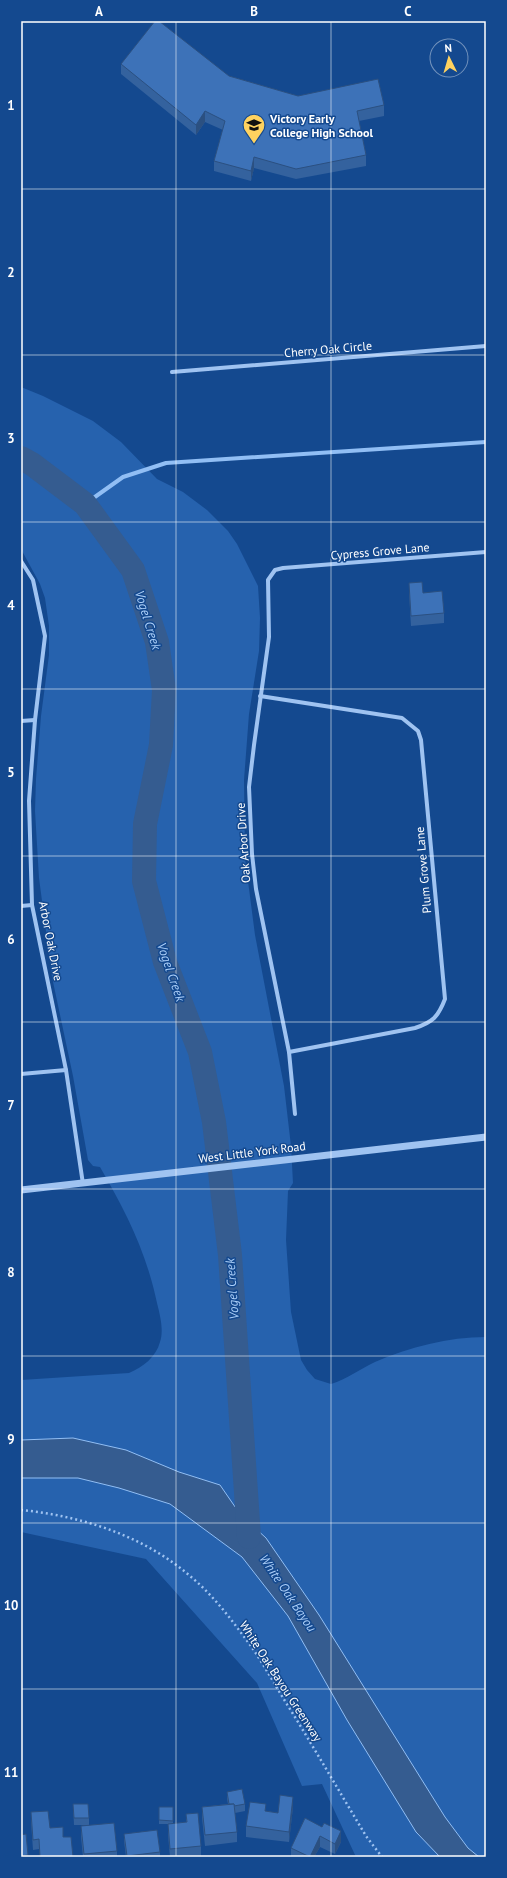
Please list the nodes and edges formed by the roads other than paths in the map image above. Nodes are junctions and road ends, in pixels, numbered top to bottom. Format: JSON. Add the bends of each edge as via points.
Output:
{"nodes":[{"id":1,"x":486,"y":346,"type":"edge"},
{"id":2,"x":172,"y":372,"type":"dead end"},
{"id":3,"x":486,"y":552,"type":"edge"},
{"id":4,"x":21,"y":561,"type":"edge"},
{"id":5,"x":275,"y":570,"type":"joint"},
{"id":6,"x":260,"y":696,"type":"junction"},
{"id":7,"x":35,"y":720,"type":"junction"},
{"id":8,"x":21,"y":721,"type":"edge"},
{"id":9,"x":32,"y":905,"type":"junction"},
{"id":10,"x":21,"y":906,"type":"edge"},
{"id":11,"x":289,"y":1052,"type":"junction"},
{"id":12,"x":66,"y":1070,"type":"junction"},
{"id":13,"x":21,"y":1074,"type":"edge"},
{"id":14,"x":294,"y":1114,"type":"dead end"},
{"id":15,"x":486,"y":1137,"type":"edge"},
{"id":16,"x":83,"y":1184,"type":"junction"},
{"id":17,"x":21,"y":1190,"type":"edge"}],
"edges":[{"from":1,"to":2,"type":"street","name":"Cherry Oak Circle"},
{"from":3,"to":5,"type":"street","name":"Cypress Grove Lane"},
{"from":4,"to":7,"type":"street","name":"Arbor Oak Drive","via":[[33,580],[45,636]]},
{"from":5,"to":6,"type":"street","name":"Oak Arbor Drive","via":[[268,580],[269,637]]},
{"from":6,"to":11,"type":"street","name":"Oak Arbor Drive","via":[[249,787],[252,854],[256,889]]},
{"from":6,"to":11,"type":"street","name":"Plum Grove Lane","via":[[402,718],[418,731],[421,740],[445,999],[439,1014],[428,1024]]},
{"from":7,"to":8,"type":"street"},
{"from":7,"to":9,"type":"street","name":"Arbor Oak Drive","via":[[29,801]]},
{"from":9,"to":10,"type":"street"},
{"from":9,"to":12,"type":"street","name":"Arbor Oak Drive"},
{"from":11,"to":14,"type":"street","name":"Oak Arbor Drive"},
{"from":12,"to":13,"type":"street"},
{"from":12,"to":16,"type":"street","name":"Arbor Oak Drive"},
{"from":15,"to":16,"type":"street","name":"West Little York Road"},
{"from":16,"to":17,"type":"street","name":"West Little York Road"}]}
